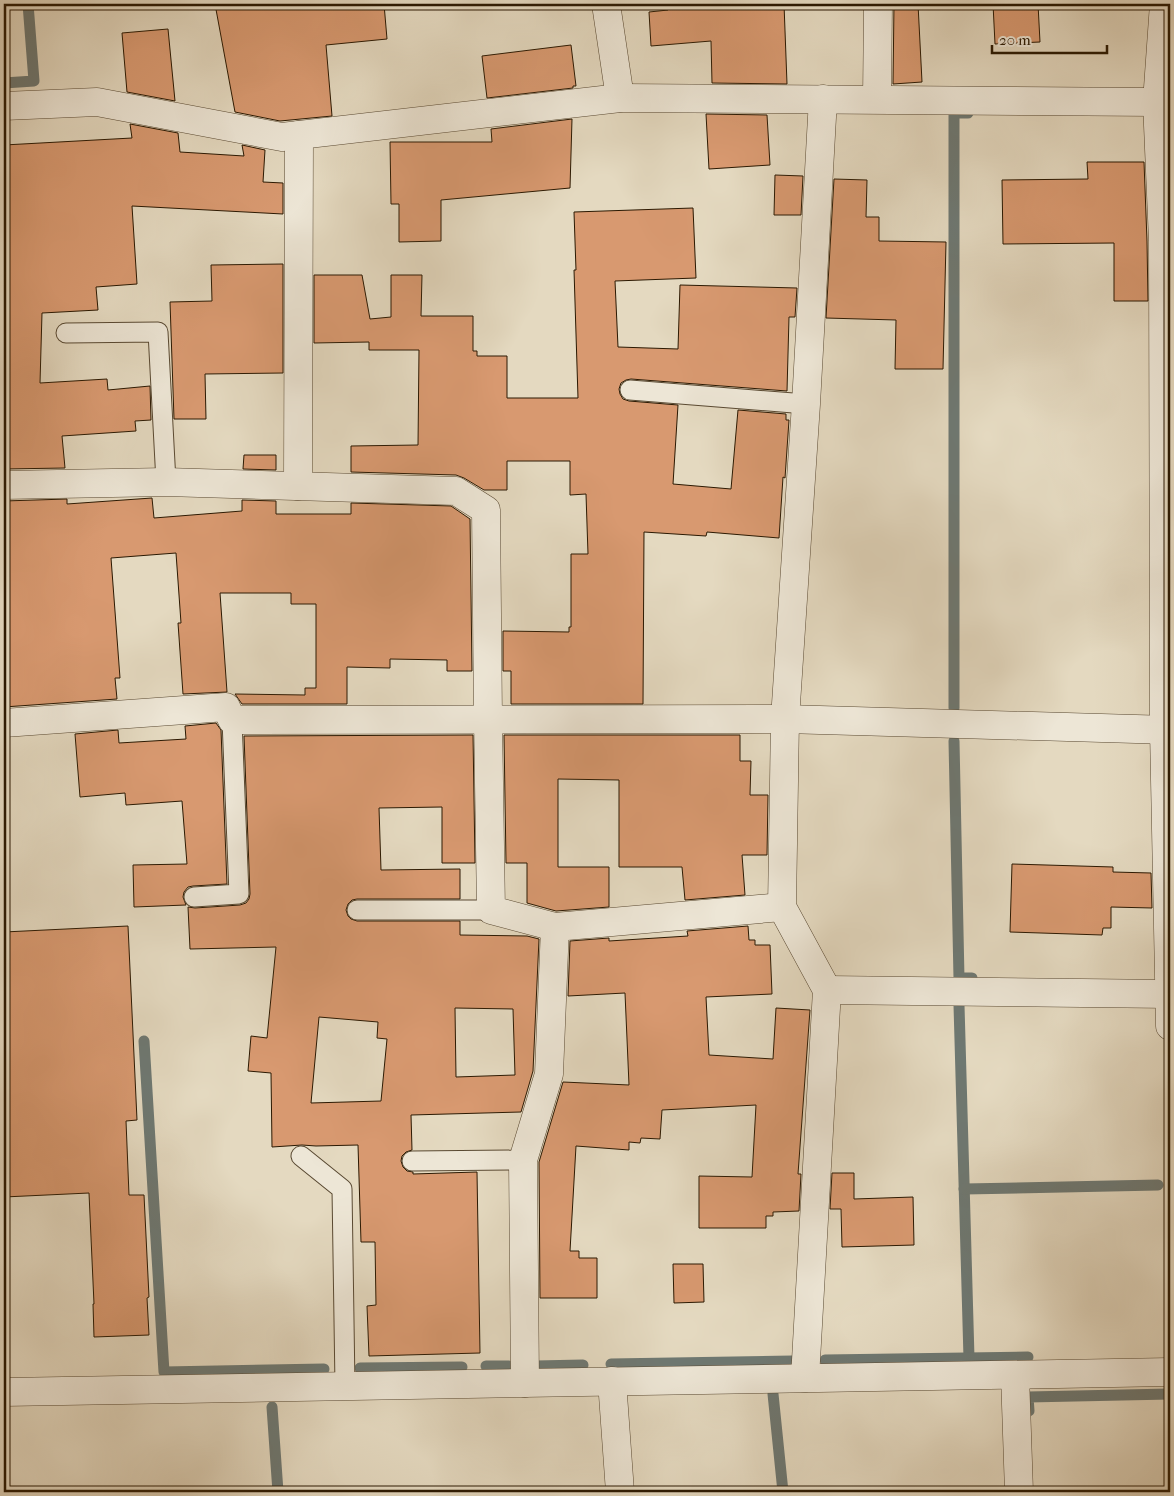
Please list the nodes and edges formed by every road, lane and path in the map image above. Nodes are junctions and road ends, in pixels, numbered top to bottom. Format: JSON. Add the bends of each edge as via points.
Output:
{"nodes":[{"id":1,"x":606,"y":4,"type":"edge"},
{"id":2,"x":878,"y":4,"type":"edge"},
{"id":3,"x":1164,"y":4,"type":"edge"},
{"id":4,"x":620,"y":98,"type":"junction"},
{"id":5,"x":823,"y":99,"type":"junction"},
{"id":6,"x":877,"y":99,"type":"junction"},
{"id":7,"x":1157,"y":102,"type":"junction"},
{"id":8,"x":4,"y":106,"type":"edge"},
{"id":9,"x":299,"y":135,"type":"junction"},
{"id":10,"x":1166,"y":241,"type":"edge"},
{"id":11,"x":66,"y":333,"type":"dead end"},
{"id":12,"x":630,"y":390,"type":"dead end"},
{"id":13,"x":806,"y":404,"type":"junction"},
{"id":14,"x":166,"y":482,"type":"junction"},
{"id":15,"x":4,"y":485,"type":"edge"},
{"id":16,"x":298,"y":486,"type":"junction"},
{"id":17,"x":488,"y":719,"type":"junction"},
{"id":18,"x":232,"y":720,"type":"junction"},
{"id":19,"x":785,"y":720,"type":"junction"},
{"id":20,"x":4,"y":723,"type":"edge"},
{"id":21,"x":1167,"y":730,"type":"edge"},
{"id":22,"x":194,"y":897,"type":"dead end"},
{"id":23,"x":782,"y":907,"type":"junction"},
{"id":24,"x":357,"y":910,"type":"dead end"},
{"id":25,"x":491,"y":910,"type":"junction"},
{"id":26,"x":556,"y":927,"type":"junction"},
{"id":27,"x":828,"y":990,"type":"junction"},
{"id":28,"x":1170,"y":994,"type":"edge"},
{"id":29,"x":1170,"y":1026,"type":"edge"},
{"id":30,"x":301,"y":1156,"type":"dead end"},
{"id":31,"x":523,"y":1160,"type":"junction"},
{"id":32,"x":412,"y":1161,"type":"dead end"},
{"id":33,"x":1170,"y":1372,"type":"edge"},
{"id":34,"x":1015,"y":1375,"type":"junction"},
{"id":35,"x":804,"y":1378,"type":"junction"},
{"id":36,"x":612,"y":1381,"type":"junction"},
{"id":37,"x":525,"y":1383,"type":"junction"},
{"id":38,"x":345,"y":1386,"type":"junction"},
{"id":39,"x":4,"y":1392,"type":"edge"},
{"id":40,"x":620,"y":1492,"type":"edge"},
{"id":41,"x":1019,"y":1492,"type":"edge"}],
"edges":[{"from":1,"to":4,"type":"street"},
{"from":2,"to":6,"type":"street"},
{"from":3,"to":7,"type":"street"},
{"from":4,"to":5,"type":"street"},
{"from":4,"to":9,"type":"street"},
{"from":5,"to":6,"type":"street"},
{"from":5,"to":13,"type":"street"},
{"from":6,"to":7,"type":"street"},
{"from":7,"to":10,"type":"street"},
{"from":8,"to":9,"type":"street","via":[[97,102],[282,137]]},
{"from":9,"to":16,"type":"street"},
{"from":10,"to":21,"type":"street"},
{"from":11,"to":14,"type":"lane","via":[[158,332]]},
{"from":12,"to":13,"type":"lane"},
{"from":13,"to":19,"type":"street"},
{"from":14,"to":15,"type":"street"},
{"from":14,"to":16,"type":"street"},
{"from":16,"to":17,"type":"street","via":[[456,491],[486,510]]},
{"from":17,"to":18,"type":"street"},
{"from":17,"to":19,"type":"street"},
{"from":17,"to":25,"type":"street"},
{"from":18,"to":20,"type":"street","via":[[226,707]]},
{"from":18,"to":22,"type":"lane","via":[[239,894]]},
{"from":19,"to":21,"type":"street"},
{"from":19,"to":23,"type":"street"},
{"from":21,"to":28,"type":"street"},
{"from":23,"to":26,"type":"street"},
{"from":23,"to":27,"type":"street"},
{"from":24,"to":25,"type":"lane"},
{"from":25,"to":26,"type":"street"},
{"from":26,"to":31,"type":"street","via":[[549,1074]]},
{"from":27,"to":28,"type":"street"},
{"from":27,"to":35,"type":"street"},
{"from":28,"to":29,"type":"street"},
{"from":30,"to":38,"type":"lane","via":[[342,1189]]},
{"from":31,"to":32,"type":"lane"},
{"from":31,"to":37,"type":"street"},
{"from":33,"to":34,"type":"street"},
{"from":34,"to":35,"type":"street"},
{"from":34,"to":41,"type":"street"},
{"from":35,"to":36,"type":"street"},
{"from":36,"to":37,"type":"street"},
{"from":36,"to":40,"type":"street"},
{"from":37,"to":38,"type":"street"},
{"from":38,"to":39,"type":"street"}]}
